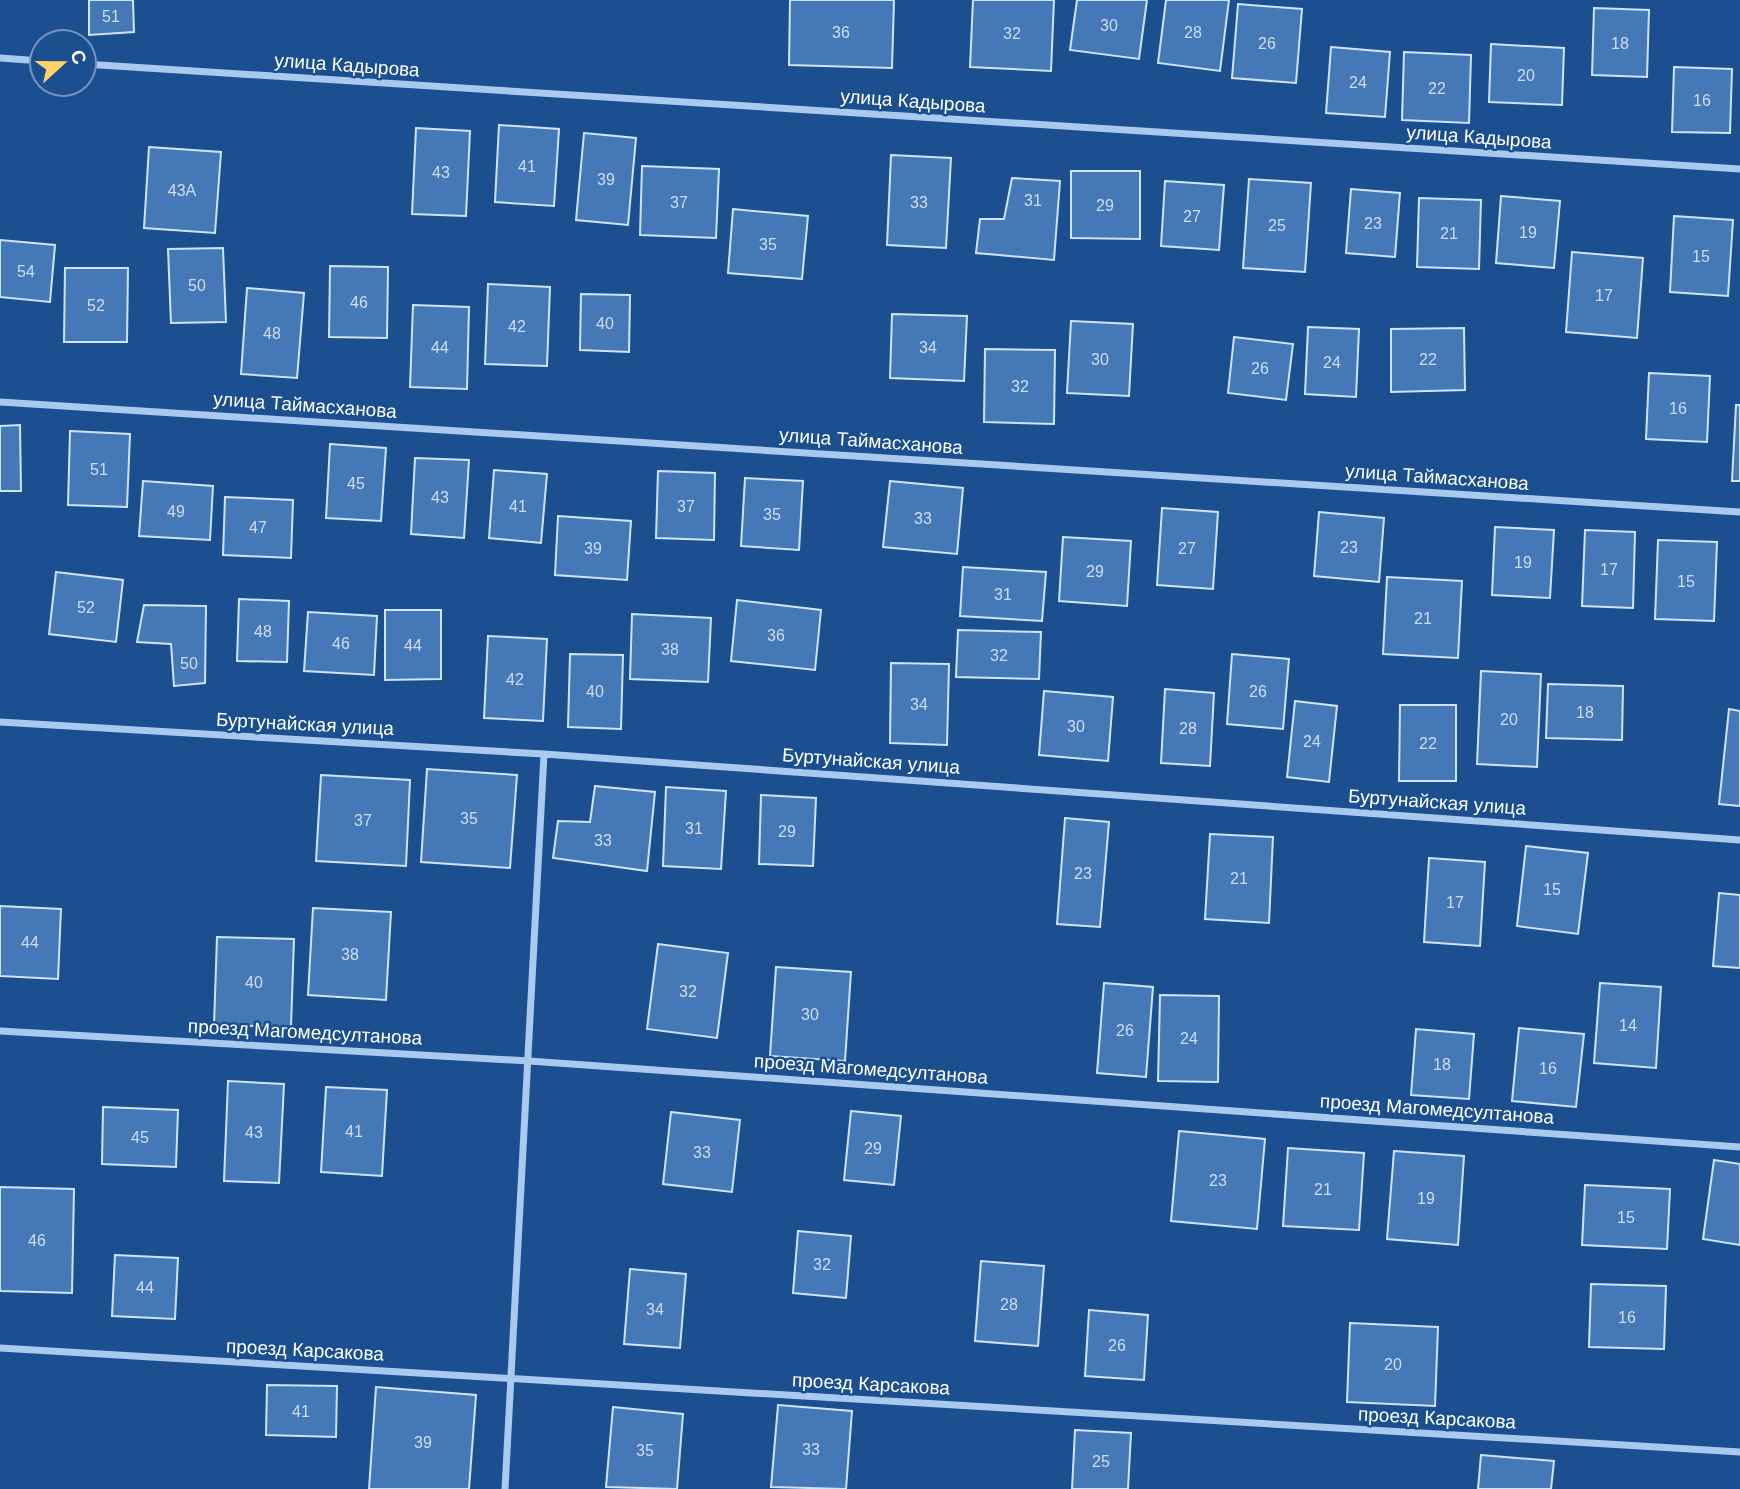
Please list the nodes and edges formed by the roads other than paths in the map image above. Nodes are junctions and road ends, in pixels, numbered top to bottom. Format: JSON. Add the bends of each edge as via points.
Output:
{"nodes":[{"id":1,"x":0,"y":58,"type":"edge"},
{"id":2,"x":28,"y":60,"type":"edge"},
{"id":3,"x":98,"y":65,"type":"edge"},
{"id":4,"x":1740,"y":169,"type":"edge"},
{"id":5,"x":0,"y":402,"type":"edge"},
{"id":6,"x":1740,"y":512,"type":"edge"},
{"id":7,"x":0,"y":722,"type":"edge"},
{"id":8,"x":544,"y":754,"type":"junction"},
{"id":9,"x":1740,"y":840,"type":"edge"},
{"id":10,"x":0,"y":1031,"type":"edge"},
{"id":11,"x":530,"y":1061,"type":"junction"},
{"id":12,"x":1740,"y":1147,"type":"edge"},
{"id":13,"x":0,"y":1348,"type":"edge"},
{"id":14,"x":510,"y":1378,"type":"junction"},
{"id":15,"x":1740,"y":1452,"type":"edge"},
{"id":16,"x":505,"y":1489,"type":"edge"}],
"edges":[{"from":1,"to":2,"type":"street"},
{"from":3,"to":4,"type":"street","name":"улица Кадырова"},
{"from":5,"to":6,"type":"street","name":"улица Таймасханова"},
{"from":7,"to":8,"type":"street","name":"Буртунайская улица"},
{"from":8,"to":9,"type":"street","name":"Буртунайская улица"},
{"from":8,"to":11,"type":"street"},
{"from":10,"to":11,"type":"street","name":"проезд Магомедсултанова"},
{"from":11,"to":12,"type":"street","name":"проезд Магомедсултанова"},
{"from":11,"to":14,"type":"street"},
{"from":13,"to":14,"type":"street","name":"проезд Карсакова"},
{"from":14,"to":15,"type":"street","name":"проезд Карсакова"},
{"from":14,"to":16,"type":"street"}]}
